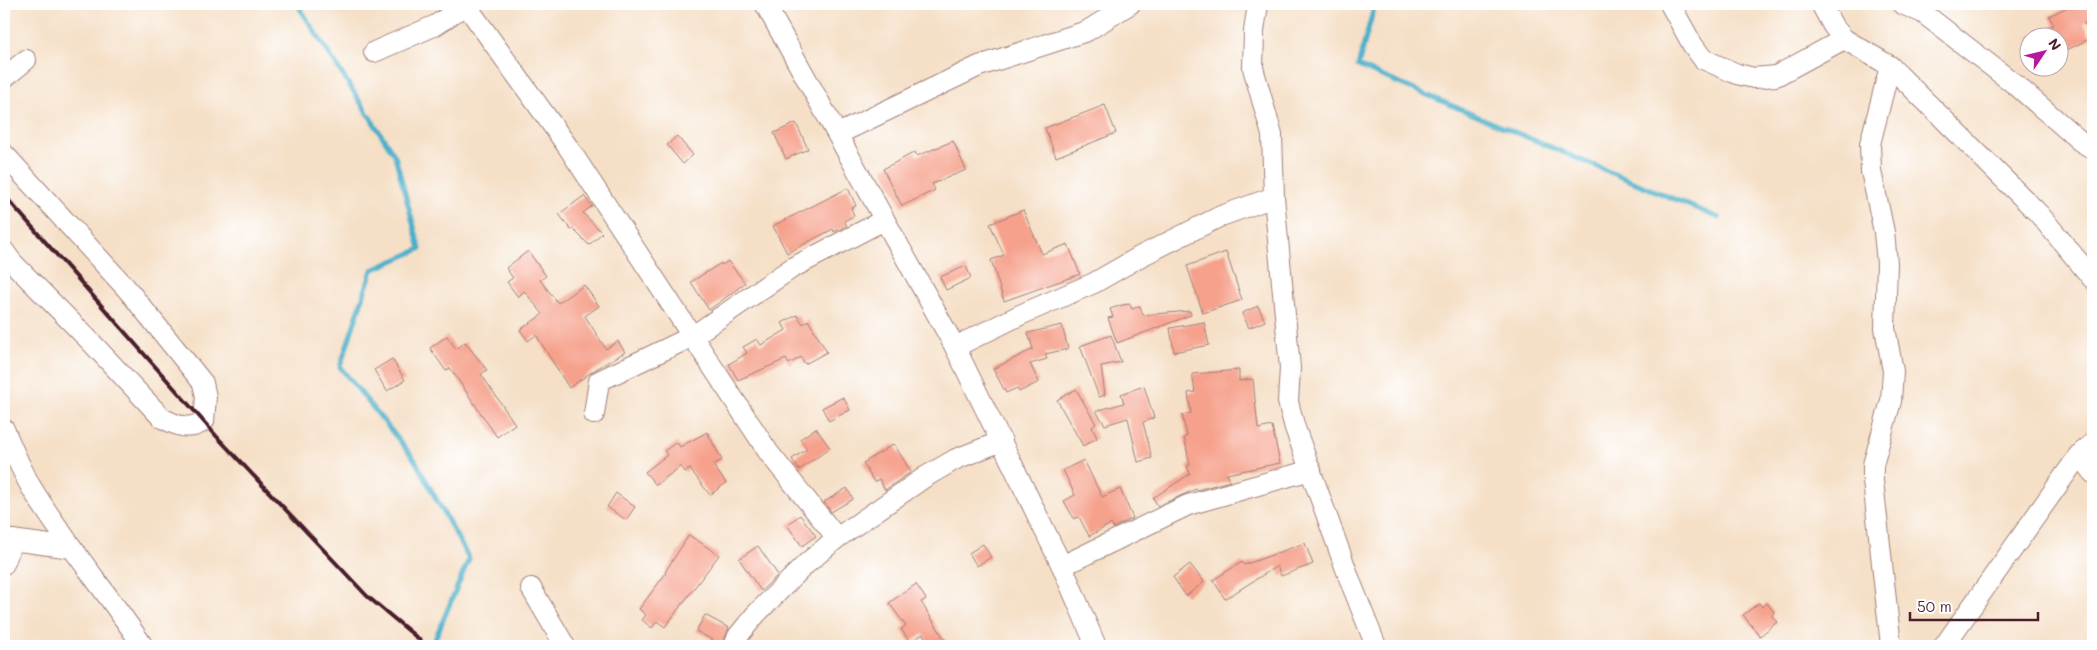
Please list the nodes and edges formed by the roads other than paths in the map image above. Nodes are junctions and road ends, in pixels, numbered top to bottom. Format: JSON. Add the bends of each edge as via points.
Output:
{"nodes":[{"id":1,"x":466,"y":4,"type":"edge"},
{"id":2,"x":766,"y":4,"type":"edge"},
{"id":3,"x":1130,"y":4,"type":"edge"},
{"id":4,"x":1258,"y":4,"type":"edge"},
{"id":5,"x":1670,"y":4,"type":"edge"},
{"id":6,"x":1821,"y":4,"type":"edge"},
{"id":7,"x":1902,"y":4,"type":"edge"},
{"id":8,"x":1844,"y":39,"type":"junction"},
{"id":9,"x":374,"y":52,"type":"dead end"},
{"id":10,"x":26,"y":60,"type":"dead end"},
{"id":11,"x":1890,"y":66,"type":"junction"},
{"id":12,"x":4,"y":78,"type":"edge"},
{"id":13,"x":838,"y":134,"type":"junction"},
{"id":14,"x":2093,"y":149,"type":"edge"},
{"id":15,"x":4,"y":154,"type":"edge"},
{"id":16,"x":1274,"y":197,"type":"junction"},
{"id":17,"x":884,"y":220,"type":"junction"},
{"id":18,"x":4,"y":251,"type":"edge"},
{"id":19,"x":2093,"y":279,"type":"edge"},
{"id":20,"x":692,"y":336,"type":"junction"},
{"id":21,"x":955,"y":347,"type":"junction"},
{"id":22,"x":594,"y":414,"type":"dead end"},
{"id":23,"x":4,"y":429,"type":"edge"},
{"id":24,"x":1002,"y":440,"type":"junction"},
{"id":25,"x":2086,"y":449,"type":"edge"},
{"id":26,"x":1311,"y":470,"type":"junction"},
{"id":27,"x":2093,"y":473,"type":"edge"},
{"id":28,"x":836,"y":538,"type":"junction"},
{"id":29,"x":8,"y":539,"type":"edge"},
{"id":30,"x":72,"y":548,"type":"junction"},
{"id":31,"x":4,"y":564,"type":"edge"},
{"id":32,"x":1062,"y":566,"type":"junction"},
{"id":33,"x":531,"y":588,"type":"dead end"},
{"id":34,"x":136,"y":643,"type":"edge"},
{"id":35,"x":565,"y":646,"type":"edge"},
{"id":36,"x":734,"y":646,"type":"edge"},
{"id":37,"x":1096,"y":646,"type":"edge"},
{"id":38,"x":1376,"y":646,"type":"edge"},
{"id":39,"x":1891,"y":646,"type":"edge"},
{"id":40,"x":1944,"y":646,"type":"edge"}],
"edges":[{"from":1,"to":9,"type":"street","via":[[436,24]]},
{"from":1,"to":20,"type":"street","via":[[568,147]]},
{"from":2,"to":13,"type":"street"},
{"from":3,"to":13,"type":"street","via":[[1087,31],[979,66]]},
{"from":4,"to":16,"type":"street","via":[[1253,68],[1272,135]]},
{"from":5,"to":8,"type":"street","via":[[1703,59],[1754,78],[1776,76]]},
{"from":6,"to":8,"type":"street"},
{"from":7,"to":14,"type":"street","via":[[1923,13]]},
{"from":8,"to":11,"type":"street"},
{"from":10,"to":12,"type":"street"},
{"from":11,"to":19,"type":"street","via":[[2039,214]]},
{"from":11,"to":39,"type":"street","via":[[1870,144],[1871,171],[1888,263],[1885,328],[1893,371],[1891,401],[1873,465]]},
{"from":13,"to":17,"type":"street"},
{"from":15,"to":18,"type":"street","via":[[127,289],[203,383],[206,396],[204,421],[197,426],[186,427],[176,426],[162,418]]},
{"from":16,"to":21,"type":"street","via":[[1221,216],[1094,284]]},
{"from":16,"to":26,"type":"street","via":[[1290,368],[1288,402]]},
{"from":17,"to":20,"type":"street","via":[[792,268]]},
{"from":17,"to":21,"type":"street"},
{"from":20,"to":22,"type":"street","via":[[599,381]]},
{"from":20,"to":28,"type":"street","via":[[769,453]]},
{"from":21,"to":24,"type":"street"},
{"from":23,"to":30,"type":"street","via":[[31,486]]},
{"from":24,"to":28,"type":"street","via":[[956,459],[925,477]]},
{"from":24,"to":32,"type":"street"},
{"from":25,"to":27,"type":"street"},
{"from":25,"to":40,"type":"street"},
{"from":26,"to":32,"type":"street","via":[[1188,505]]},
{"from":26,"to":38,"type":"street"},
{"from":28,"to":36,"type":"street","via":[[756,614]]},
{"from":29,"to":30,"type":"street"},
{"from":29,"to":31,"type":"street"},
{"from":30,"to":34,"type":"street"},
{"from":32,"to":37,"type":"street"},
{"from":33,"to":35,"type":"street"}]}
